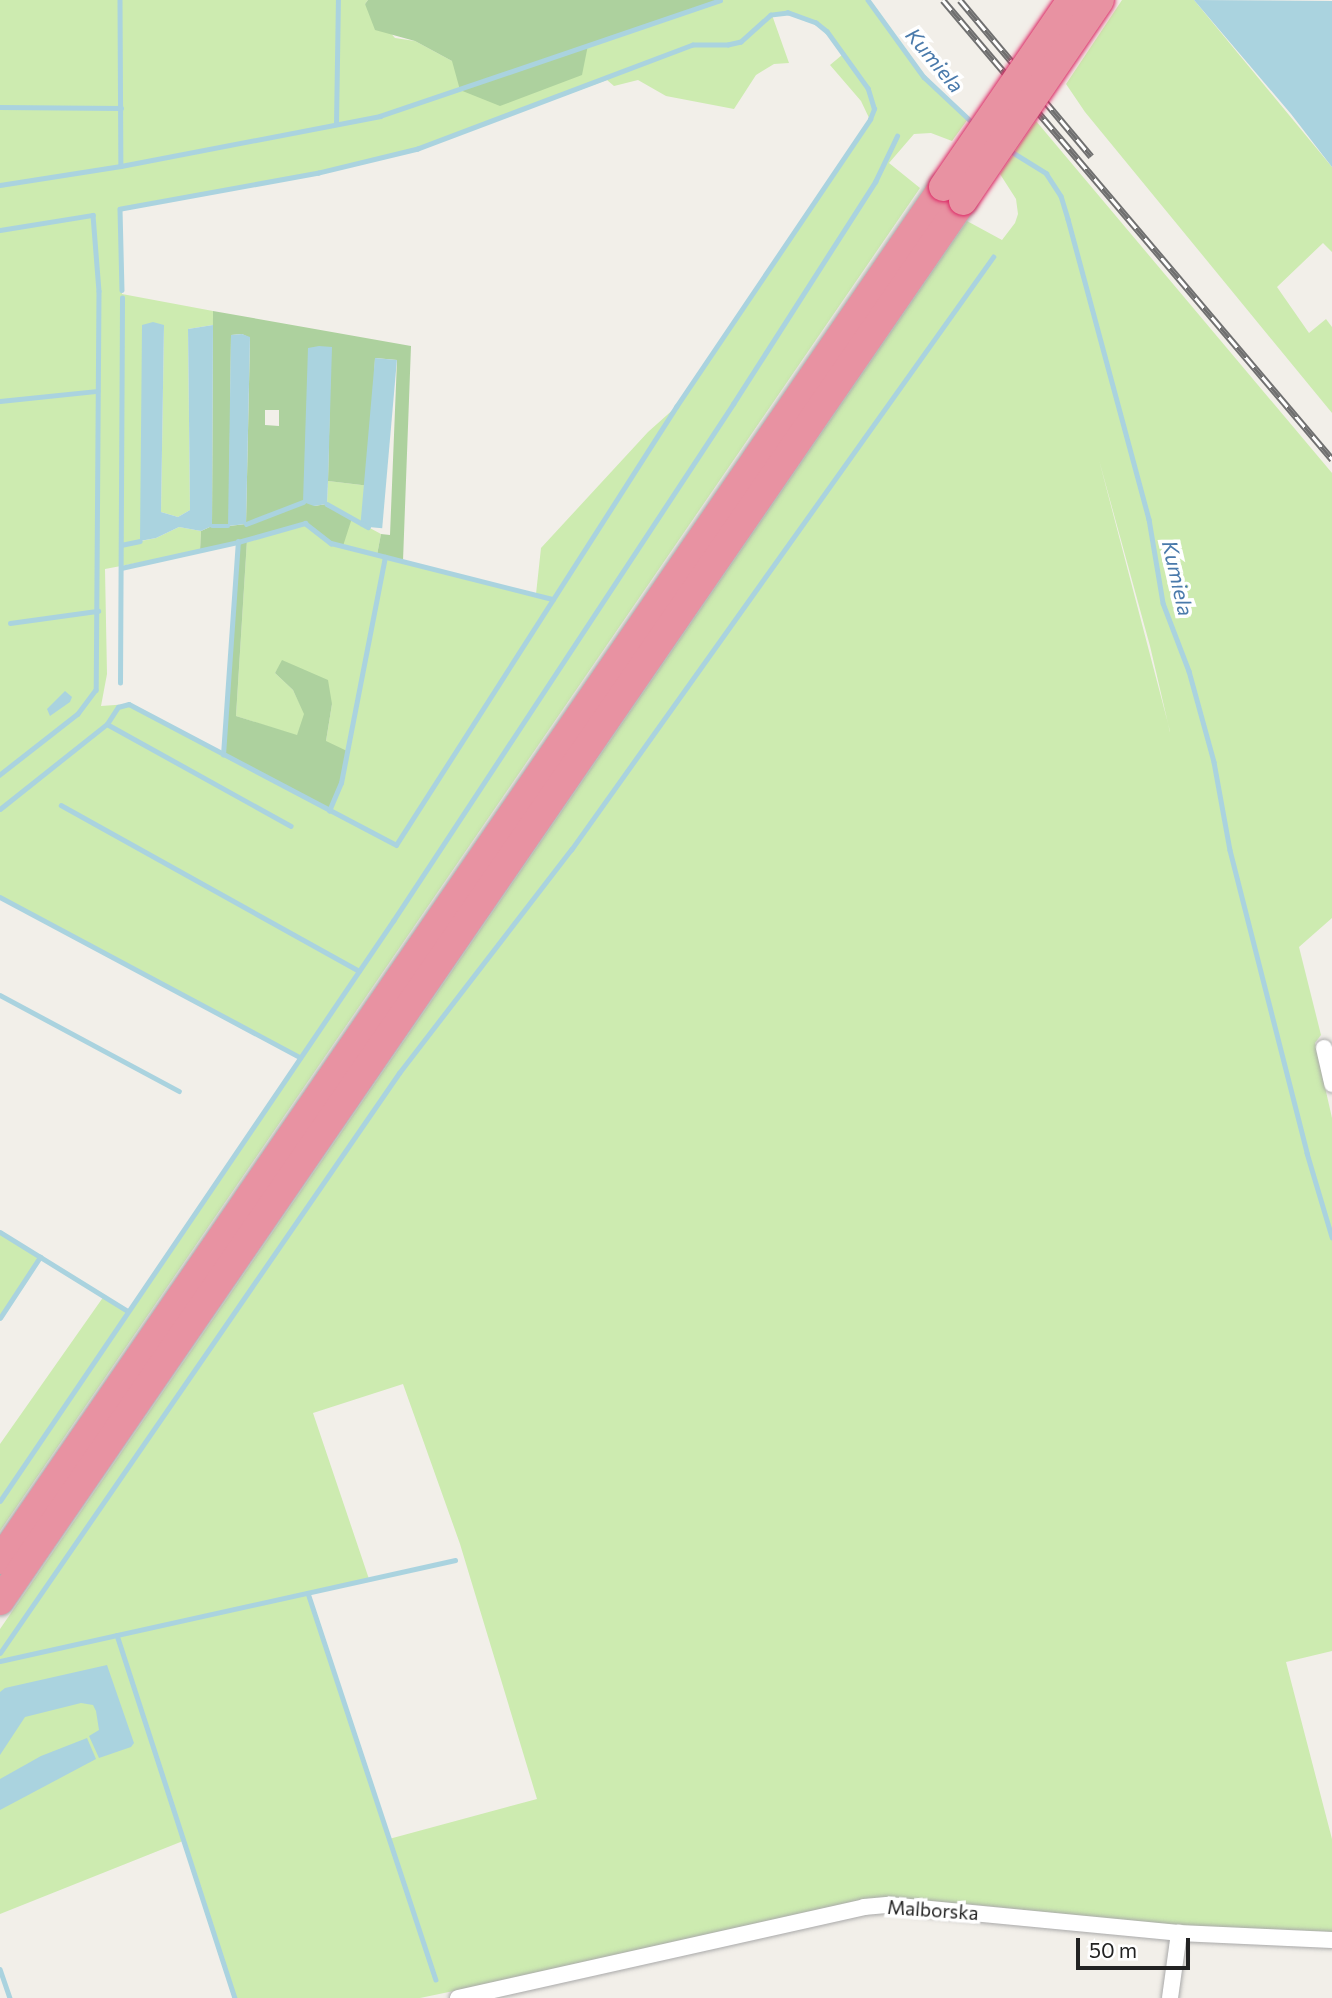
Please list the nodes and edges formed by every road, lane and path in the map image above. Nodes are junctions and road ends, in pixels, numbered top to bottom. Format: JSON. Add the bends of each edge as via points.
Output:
{"nodes":[{"id":1,"x":1071,"y":0,"type":"edge"},
{"id":2,"x":1100,"y":0,"type":"edge"},
{"id":3,"x":953,"y":194,"type":"junction"},
{"id":4,"x":1324,"y":1048,"type":"dead end"},
{"id":5,"x":1332,"y":1084,"type":"edge"},
{"id":6,"x":0,"y":1560,"type":"edge"},
{"id":7,"x":0,"y":1601,"type":"edge"},
{"id":8,"x":1178,"y":1933,"type":"junction"},
{"id":9,"x":1332,"y":1940,"type":"edge"},
{"id":10,"x":458,"y":1998,"type":"edge"},
{"id":11,"x":1170,"y":1998,"type":"edge"}],
"edges":[{"from":1,"to":3,"type":"highway","bridge":true},
{"from":2,"to":3,"type":"highway","bridge":true},
{"from":3,"to":6,"type":"highway"},
{"from":3,"to":7,"type":"highway"},
{"from":4,"to":5,"type":"street"},
{"from":8,"to":9,"type":"street","name":"Malborska"},
{"from":8,"to":10,"type":"street","name":"Malborska","via":[[929,1907],[864,1907]]},
{"from":8,"to":11,"type":"street"}]}
